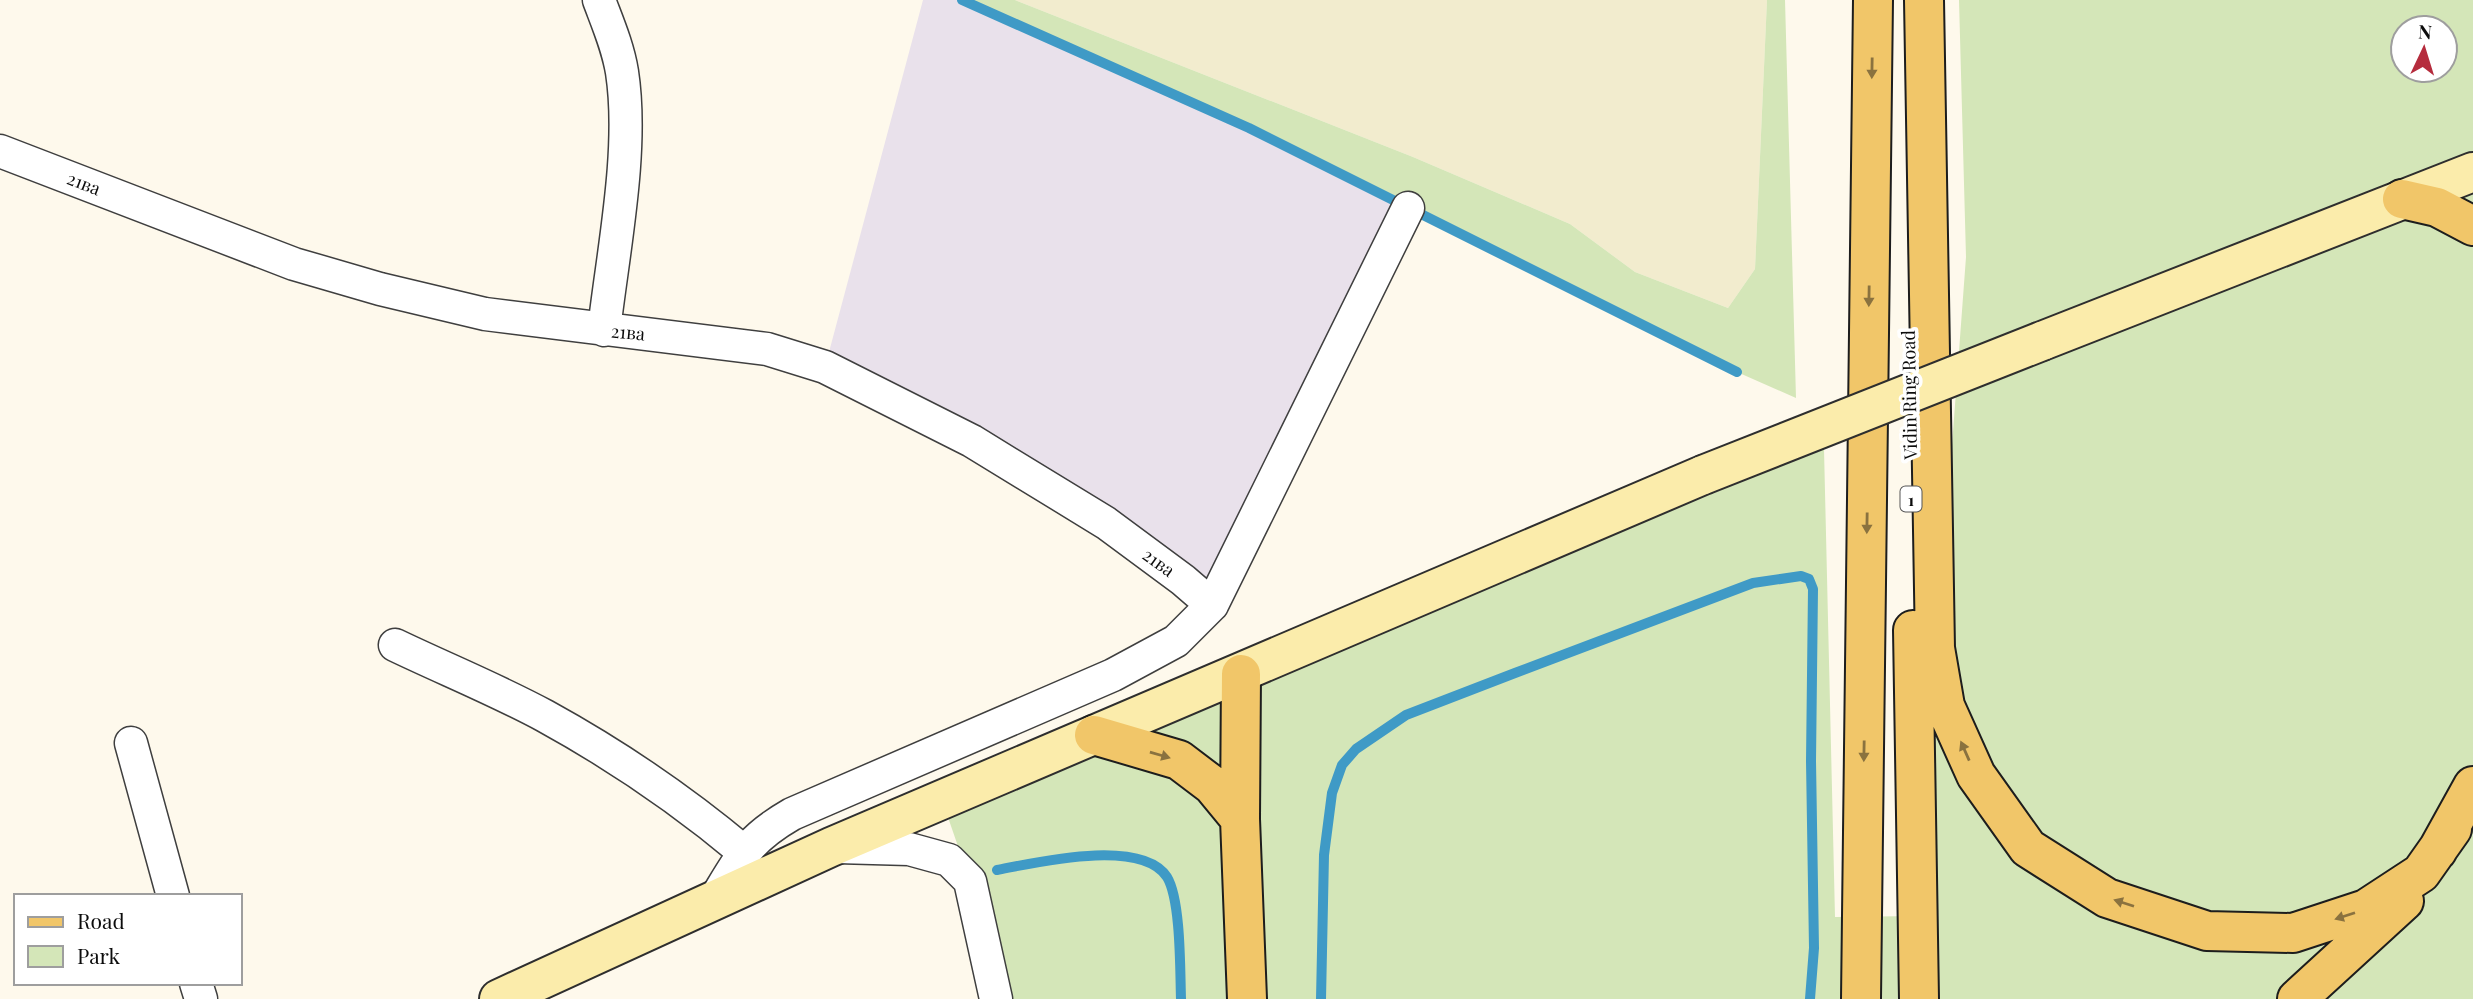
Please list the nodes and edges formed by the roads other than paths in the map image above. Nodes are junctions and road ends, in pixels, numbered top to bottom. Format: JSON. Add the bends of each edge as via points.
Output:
{"nodes":[{"id":1,"x":599,"y":0,"type":"edge"},
{"id":2,"x":1873,"y":0,"type":"edge"},
{"id":3,"x":1903,"y":0,"type":"edge"},
{"id":4,"x":1924,"y":0,"type":"edge"},
{"id":5,"x":0,"y":151,"type":"edge"},
{"id":6,"x":2473,"y":172,"type":"edge"},
{"id":7,"x":2402,"y":199,"type":"junction"},
{"id":8,"x":1408,"y":208,"type":"dead end"},
{"id":9,"x":2473,"y":226,"type":"edge"},
{"id":10,"x":604,"y":330,"type":"junction"},
{"id":11,"x":1212,"y":605,"type":"junction"},
{"id":12,"x":395,"y":645,"type":"dead end"},
{"id":13,"x":1241,"y":674,"type":"junction"},
{"id":14,"x":1094,"y":735,"type":"junction"},
{"id":15,"x":131,"y":743,"type":"dead end"},
{"id":16,"x":2473,"y":786,"type":"edge"},
{"id":17,"x":1240,"y":819,"type":"junction"},
{"id":18,"x":2452,"y":829,"type":"junction"},
{"id":19,"x":831,"y":847,"type":"junction"},
{"id":20,"x":744,"y":852,"type":"junction"},
{"id":21,"x":172,"y":894,"type":"edge"},
{"id":22,"x":713,"y":901,"type":"junction"},
{"id":23,"x":499,"y":999,"type":"edge"},
{"id":24,"x":996,"y":999,"type":"edge"},
{"id":25,"x":1247,"y":999,"type":"edge"},
{"id":26,"x":1861,"y":999,"type":"edge"},
{"id":27,"x":1919,"y":999,"type":"edge"},
{"id":28,"x":2297,"y":999,"type":"edge"}],
"edges":[{"from":1,"to":10,"type":"street","via":[[620,63],[625,119]]},
{"from":2,"to":26,"type":"main road","one_way":true},
{"from":3,"to":27,"type":"main road","name":"Vidin Ring Road","number":"1"},
{"from":18,"to":4,"type":"main road","one_way":true,"via":[[2421,873],[2366,909],[2293,933],[2207,931],[2107,898],[2028,848],[1976,775],[1945,706],[1935,648]]},
{"from":5,"to":10,"type":"street","name":"21ва","via":[[294,264],[485,314]]},
{"from":6,"to":7,"type":"main road"},
{"from":7,"to":9,"type":"main road","via":[[2437,207]]},
{"from":7,"to":13,"type":"main road","bridge":true,"via":[[1703,475]]},
{"from":8,"to":11,"type":"street"},
{"from":10,"to":11,"type":"street","name":"21ва","via":[[767,349],[825,367],[972,441],[1106,523]]},
{"from":11,"to":20,"type":"street","via":[[1175,641],[1113,675],[792,814],[761,832]]},
{"from":12,"to":20,"type":"street","via":[[543,715],[607,752],[690,807]]},
{"from":13,"to":14,"type":"main road"},
{"from":13,"to":17,"type":"main road"},
{"from":14,"to":17,"type":"main road","one_way":true,"via":[[1179,760],[1212,785]]},
{"from":14,"to":19,"type":"main road"},
{"from":15,"to":21,"type":"street"},
{"from":16,"to":18,"type":"main road"},
{"from":17,"to":25,"type":"main road"},
{"from":18,"to":28,"type":"main road","via":[[2404,900]]},
{"from":19,"to":22,"type":"main road"},
{"from":19,"to":24,"type":"street","via":[[909,849],[949,860],[970,881]]},
{"from":20,"to":22,"type":"street"},
{"from":22,"to":23,"type":"main road"}]}
